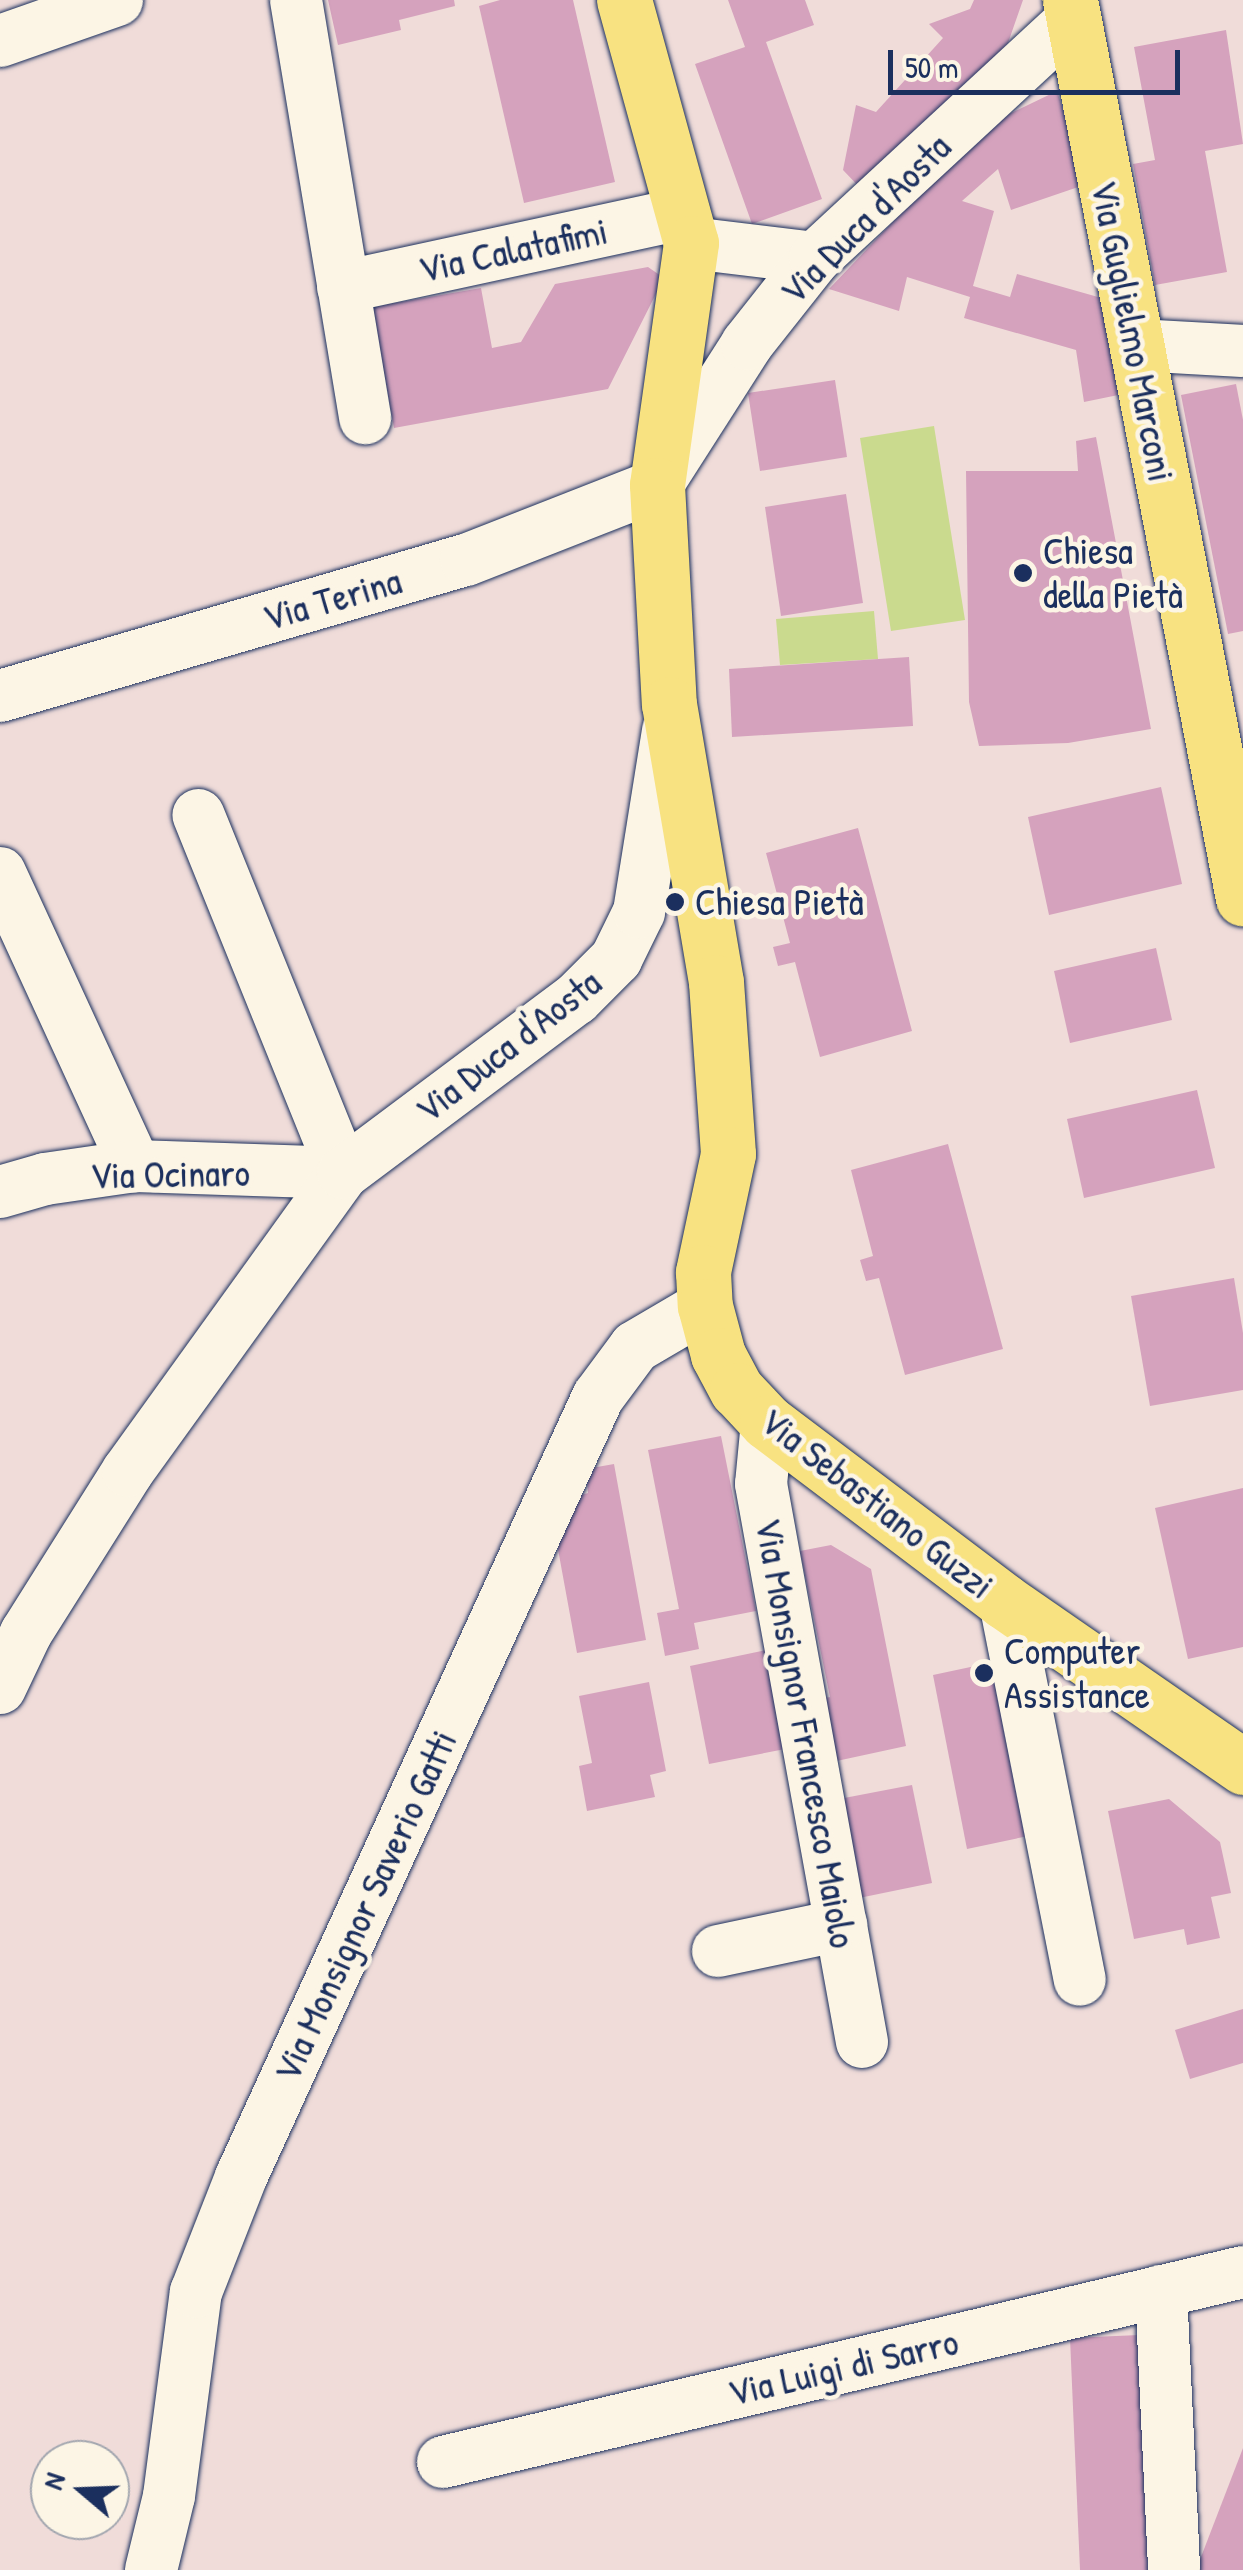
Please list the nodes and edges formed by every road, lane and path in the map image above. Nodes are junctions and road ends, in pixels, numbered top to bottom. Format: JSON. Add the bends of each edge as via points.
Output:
{"nodes":[{"id":1,"x":117,"y":0,"type":"edge"},
{"id":2,"x":296,"y":0,"type":"edge"},
{"id":3,"x":624,"y":0,"type":"edge"},
{"id":4,"x":1071,"y":10,"type":"edge"},
{"id":5,"x":0,"y":40,"type":"edge"},
{"id":6,"x":688,"y":228,"type":"junction"},
{"id":7,"x":815,"y":258,"type":"junction"},
{"id":8,"x":343,"y":286,"type":"junction"},
{"id":9,"x":1136,"y":345,"type":"junction"},
{"id":10,"x":1243,"y":351,"type":"edge"},
{"id":11,"x":365,"y":418,"type":"dead end"},
{"id":12,"x":657,"y":485,"type":"junction"},
{"id":13,"x":0,"y":696,"type":"edge"},
{"id":14,"x":671,"y":714,"type":"junction"},
{"id":15,"x":198,"y":815,"type":"dead end"},
{"id":16,"x":0,"y":873,"type":"edge"},
{"id":17,"x":1243,"y":898,"type":"edge"},
{"id":18,"x":135,"y":1166,"type":"junction"},
{"id":19,"x":343,"y":1173,"type":"junction"},
{"id":20,"x":0,"y":1192,"type":"edge"},
{"id":21,"x":705,"y":1306,"type":"junction"},
{"id":22,"x":767,"y":1422,"type":"junction"},
{"id":23,"x":1005,"y":1602,"type":"junction"},
{"id":24,"x":0,"y":1688,"type":"edge"},
{"id":25,"x":1243,"y":1766,"type":"edge"},
{"id":26,"x":841,"y":1925,"type":"junction"},
{"id":27,"x":718,"y":1951,"type":"dead end"},
{"id":28,"x":1080,"y":1980,"type":"dead end"},
{"id":29,"x":862,"y":2042,"type":"dead end"},
{"id":30,"x":1243,"y":2272,"type":"edge"},
{"id":31,"x":1161,"y":2291,"type":"junction"},
{"id":32,"x":442,"y":2462,"type":"dead end"},
{"id":33,"x":152,"y":2570,"type":"edge"},
{"id":34,"x":1174,"y":2570,"type":"edge"}],
"edges":[{"from":1,"to":5,"type":"street"},
{"from":2,"to":8,"type":"street"},
{"from":3,"to":6,"type":"main road"},
{"from":4,"to":7,"type":"street","name":"Via Duca d'Aosta"},
{"from":4,"to":9,"type":"main road","name":"Via Guglielmo Marconi"},
{"from":6,"to":7,"type":"street","name":"Via Calatafimi"},
{"from":6,"to":8,"type":"street","name":"Via Calatafimi"},
{"from":6,"to":12,"type":"main road"},
{"from":7,"to":12,"type":"street","name":"Via Duca d'Aosta","via":[[747,344]]},
{"from":8,"to":11,"type":"street"},
{"from":9,"to":10,"type":"street"},
{"from":9,"to":17,"type":"main road","name":"Via Guglielmo Marconi"},
{"from":12,"to":13,"type":"street","name":"Via Terina","via":[[466,560]]},
{"from":12,"to":14,"type":"main road","name":"Via Duca d'Aosta"},
{"from":14,"to":19,"type":"street","name":"Via Duca d'Aosta","via":[[639,912],[616,959],[576,1000]]},
{"from":14,"to":21,"type":"main road","name":"Via Sebastiano Guzzi","via":[[716,982],[728,1154],[703,1272]]},
{"from":15,"to":19,"type":"street"},
{"from":16,"to":18,"type":"street"},
{"from":18,"to":19,"type":"street","name":"Via Ocinaro"},
{"from":18,"to":20,"type":"street","name":"Via Ocinaro"},
{"from":19,"to":24,"type":"street","name":"Via Duca d'Aosta","via":[[128,1471],[26,1633]]},
{"from":21,"to":22,"type":"main road","name":"Via Sebastiano Guzzi","via":[[718,1356]]},
{"from":21,"to":33,"type":"street","name":"Via Monsignor Saverio Gatti","via":[[635,1346],[598,1397],[241,2177],[196,2292],[170,2496]]},
{"from":22,"to":23,"type":"main road","name":"Via Sebastiano Guzzi"},
{"from":22,"to":26,"type":"street","name":"Via Monsignor Francesco Maiolo","via":[[761,1484]]},
{"from":23,"to":25,"type":"main road","name":"Via Sebastiano Guzzi"},
{"from":23,"to":28,"type":"street"},
{"from":26,"to":27,"type":"street"},
{"from":26,"to":29,"type":"street","name":"Via Monsignor Francesco Maiolo"},
{"from":30,"to":31,"type":"street","name":"Via Luigi di Sarro"},
{"from":31,"to":32,"type":"street","name":"Via Luigi di Sarro"},
{"from":31,"to":34,"type":"street"}]}
